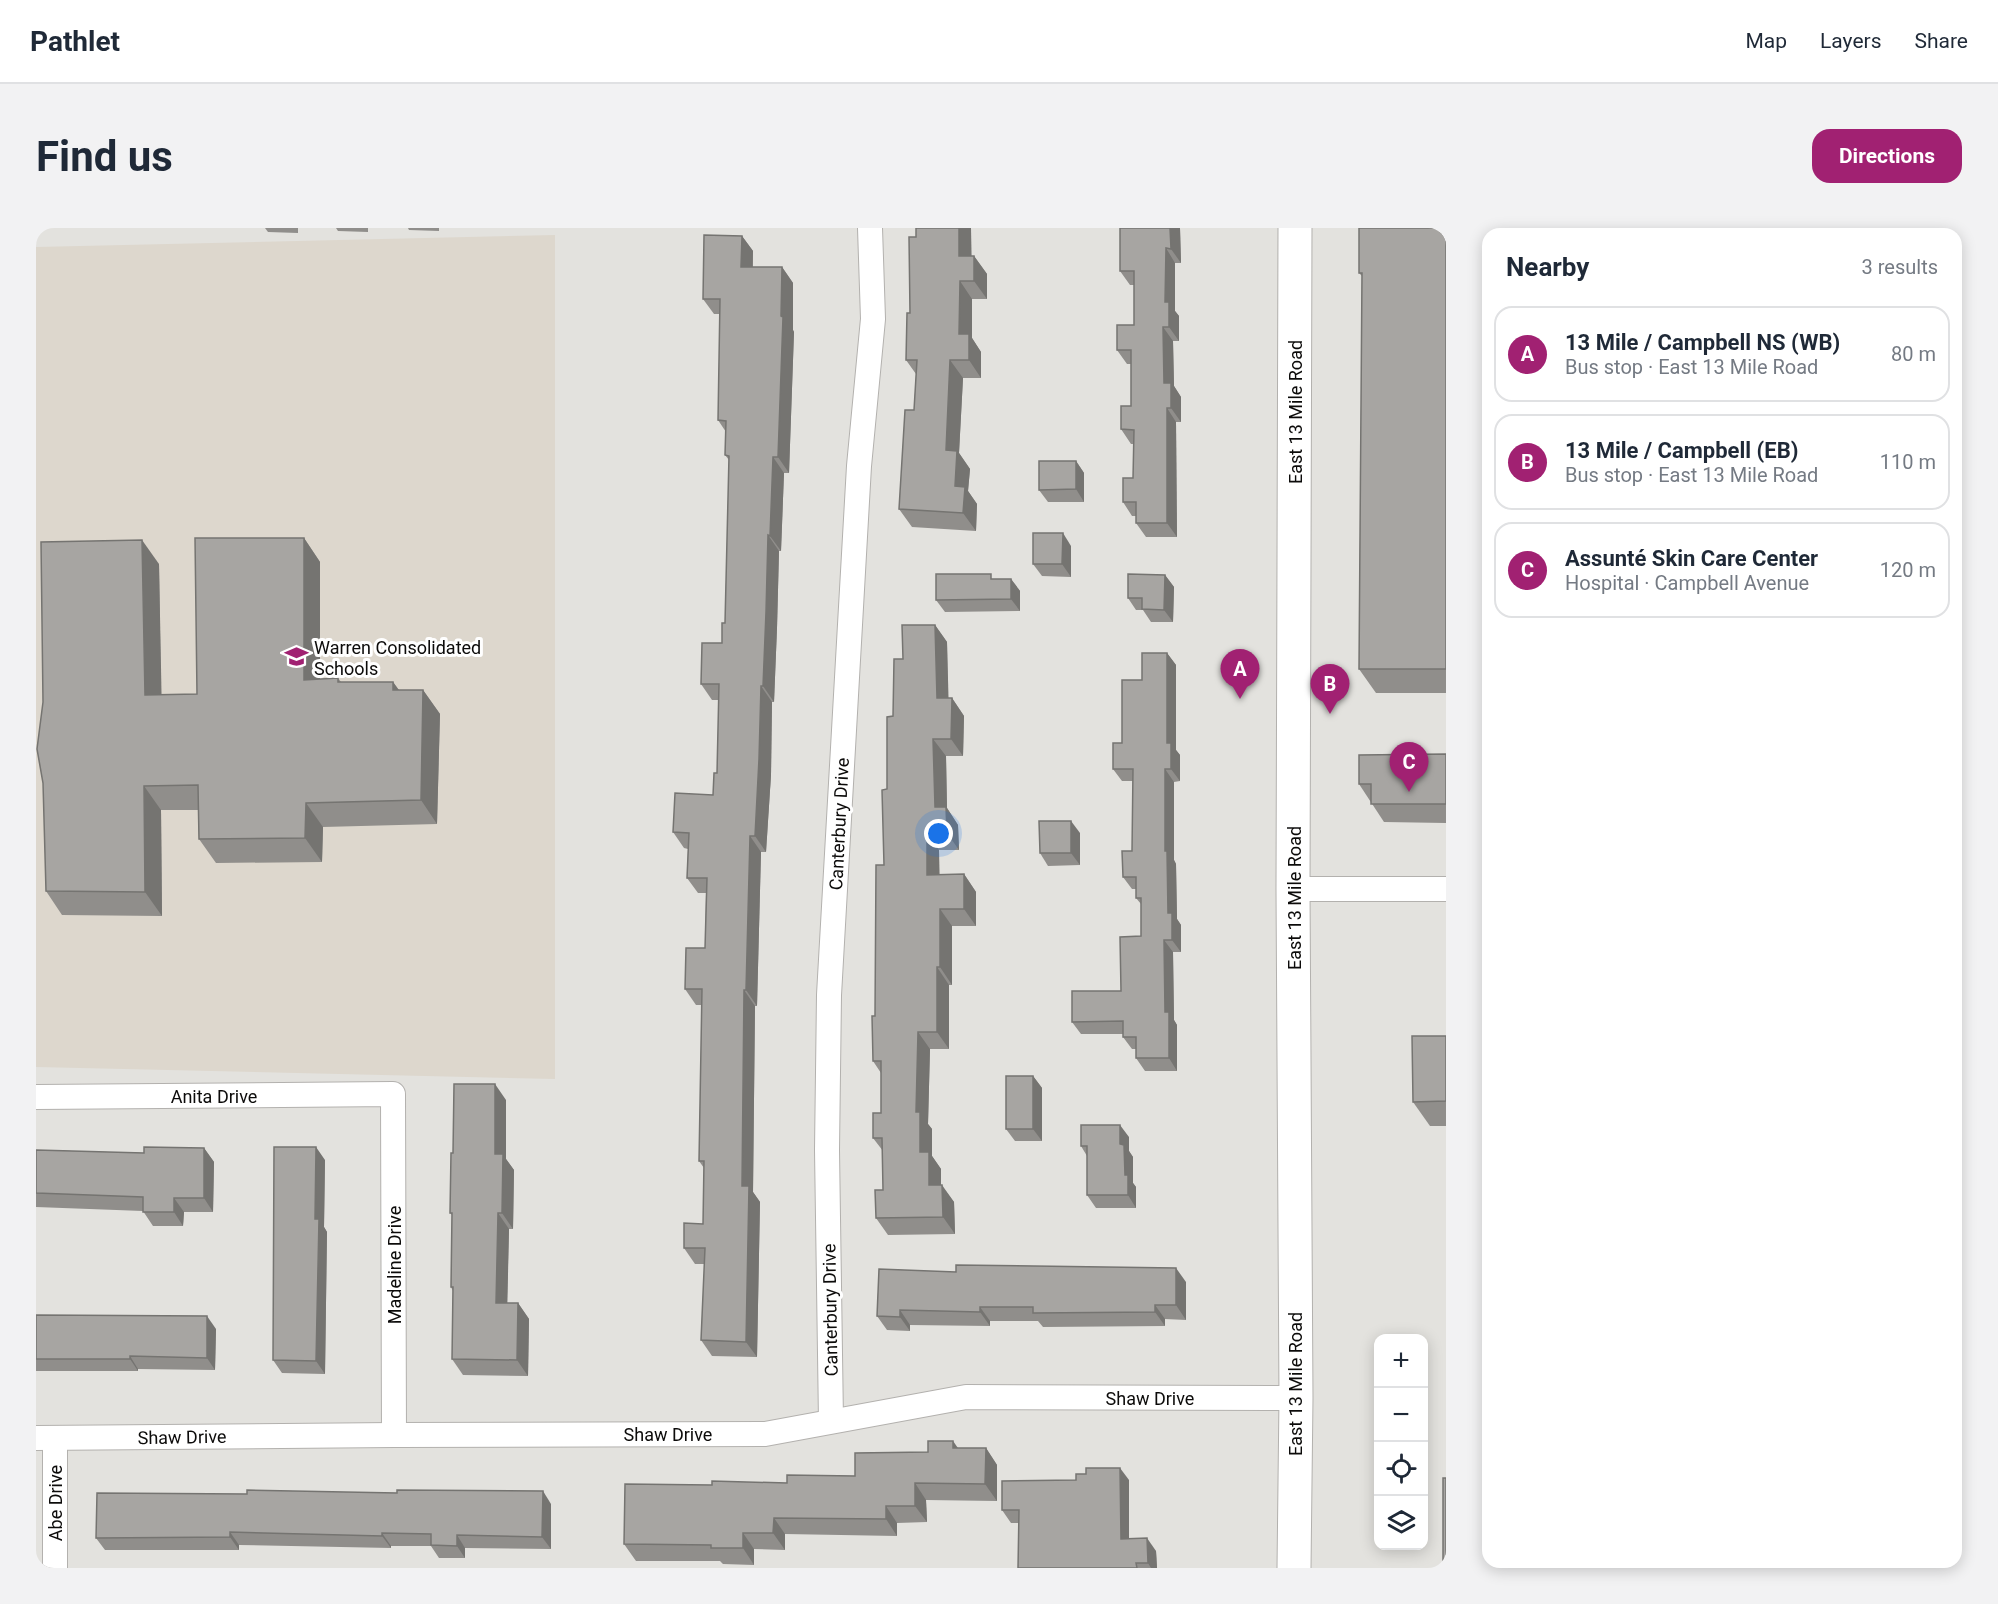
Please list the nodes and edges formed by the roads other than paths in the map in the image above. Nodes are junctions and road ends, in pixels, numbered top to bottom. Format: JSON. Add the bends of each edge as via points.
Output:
{"nodes":[{"id":1,"x":870,"y":228,"type":"edge"},
{"id":2,"x":1295,"y":228,"type":"edge"},
{"id":3,"x":1293,"y":889,"type":"junction"},
{"id":4,"x":1446,"y":889,"type":"edge"},
{"id":5,"x":393,"y":1094,"type":"joint"},
{"id":6,"x":36,"y":1097,"type":"edge"},
{"id":7,"x":1296,"y":1398,"type":"junction"},
{"id":8,"x":831,"y":1421,"type":"junction"},
{"id":9,"x":394,"y":1435,"type":"junction"},
{"id":10,"x":46,"y":1438,"type":"edge"},
{"id":11,"x":55,"y":1568,"type":"edge"},
{"id":12,"x":1294,"y":1568,"type":"edge"}],
"edges":[{"from":1,"to":8,"type":"street","name":"Canterbury Drive","via":[[873,319],[859,466],[829,995]]},
{"from":2,"to":3,"type":"main road","name":"East 13 Mile Road"},
{"from":3,"to":4,"type":"street"},
{"from":3,"to":7,"type":"main road","name":"East 13 Mile Road"},
{"from":5,"to":6,"type":"street","name":"Anita Drive"},
{"from":5,"to":9,"type":"street","name":"Madeline Drive"},
{"from":7,"to":8,"type":"street","name":"Shaw Drive","via":[[966,1397]]},
{"from":7,"to":12,"type":"main road","name":"East 13 Mile Road"},
{"from":8,"to":9,"type":"street","name":"Shaw Drive","via":[[765,1434]]},
{"from":9,"to":10,"type":"street","name":"Shaw Drive"},
{"from":10,"to":11,"type":"street","name":"Abe Drive"}]}
